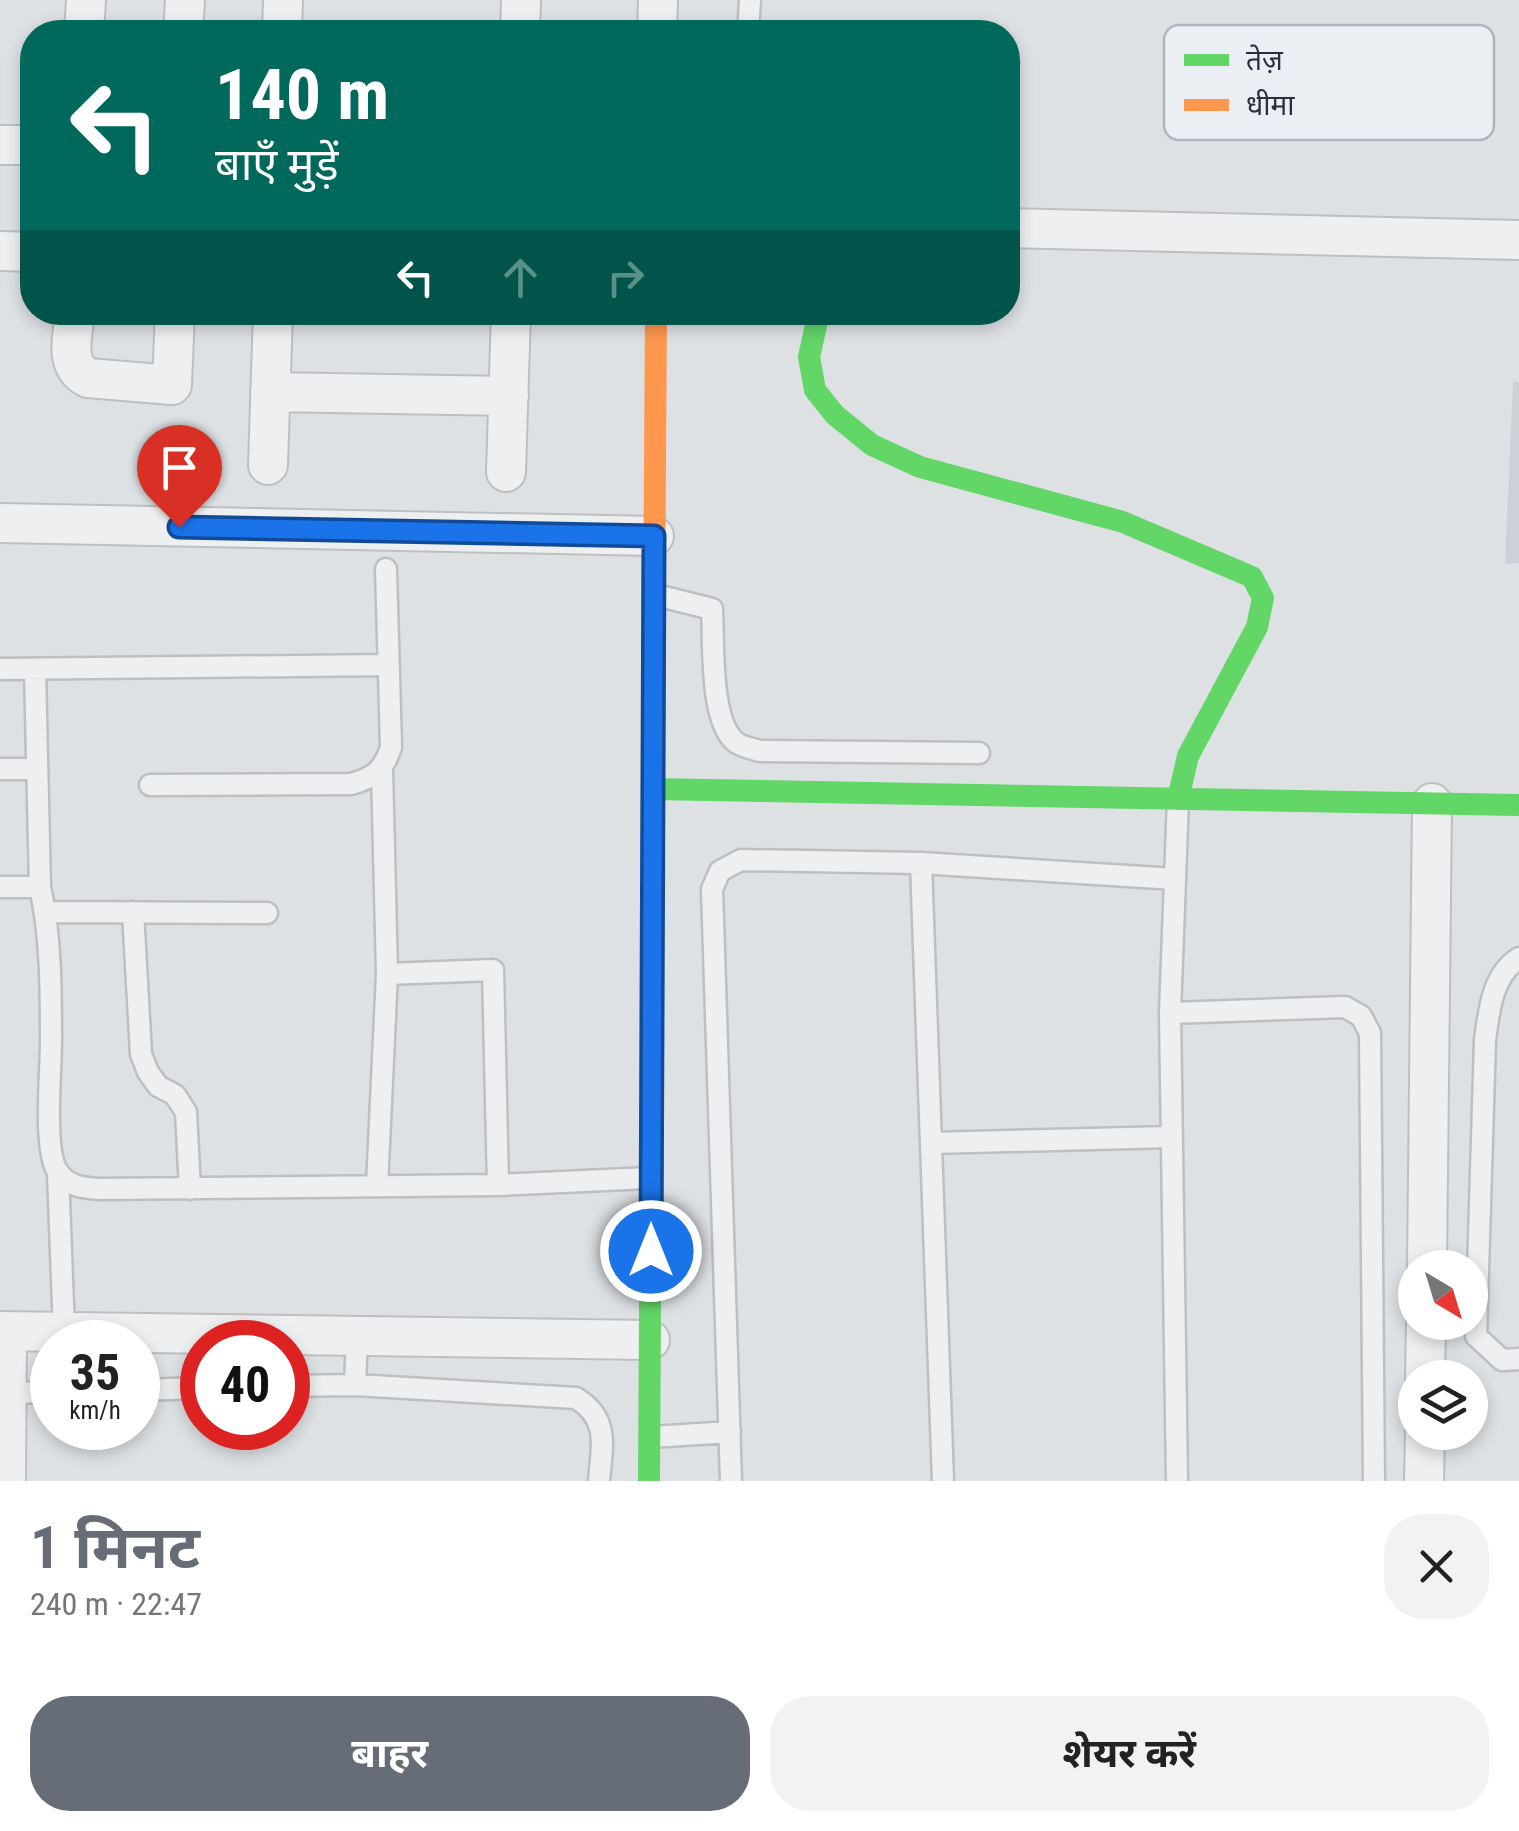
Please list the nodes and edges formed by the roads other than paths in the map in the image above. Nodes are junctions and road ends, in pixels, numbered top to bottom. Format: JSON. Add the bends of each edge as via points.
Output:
{"nodes":[{"id":1,"x":1020,"y":228,"type":"edge"},
{"id":2,"x":1519,"y":240,"type":"edge"},
{"id":3,"x":75,"y":325,"type":"edge"},
{"id":4,"x":174,"y":325,"type":"edge"},
{"id":5,"x":273,"y":325,"type":"edge"},
{"id":6,"x":511,"y":325,"type":"edge"},
{"id":7,"x":656,"y":325,"type":"edge"},
{"id":8,"x":816,"y":325,"type":"edge"},
{"id":9,"x":270,"y":392,"type":"junction"},
{"id":10,"x":509,"y":396,"type":"junction"},
{"id":11,"x":268,"y":466,"type":"dead end"},
{"id":12,"x":506,"y":472,"type":"dead end"},
{"id":13,"x":0,"y":523,"type":"edge"},
{"id":14,"x":654,"y":536,"type":"junction"},
{"id":15,"x":386,"y":569,"type":"dead end"},
{"id":16,"x":654,"y":594,"type":"junction"},
{"id":17,"x":389,"y":665,"type":"junction"},
{"id":18,"x":0,"y":669,"type":"edge"},
{"id":19,"x":34,"y":669,"type":"junction"},
{"id":20,"x":979,"y":753,"type":"dead end"},
{"id":21,"x":0,"y":769,"type":"edge"},
{"id":22,"x":38,"y":769,"type":"junction"},
{"id":23,"x":382,"y":769,"type":"junction"},
{"id":24,"x":150,"y":785,"type":"dead end"},
{"id":25,"x":653,"y":789,"type":"junction"},
{"id":26,"x":1178,"y":799,"type":"junction"},
{"id":27,"x":1432,"y":803,"type":"junction"},
{"id":28,"x":1519,"y":805,"type":"edge"},
{"id":29,"x":921,"y":863,"type":"junction"},
{"id":30,"x":1175,"y":878,"type":"junction"},
{"id":31,"x":0,"y":887,"type":"edge"},
{"id":32,"x":40,"y":887,"type":"junction"},
{"id":33,"x":46,"y":912,"type":"junction"},
{"id":34,"x":133,"y":912,"type":"junction"},
{"id":35,"x":267,"y":913,"type":"dead end"},
{"id":36,"x":1519,"y":958,"type":"edge"},
{"id":37,"x":388,"y":974,"type":"junction"},
{"id":38,"x":1170,"y":1012,"type":"junction"},
{"id":39,"x":1171,"y":1138,"type":"junction"},
{"id":40,"x":931,"y":1142,"type":"junction"},
{"id":41,"x":58,"y":1174,"type":"junction"},
{"id":42,"x":651,"y":1178,"type":"junction"},
{"id":43,"x":498,"y":1185,"type":"junction"},
{"id":44,"x":377,"y":1186,"type":"junction"},
{"id":45,"x":190,"y":1189,"type":"junction"},
{"id":46,"x":1426,"y":1250,"type":"edge"},
{"id":47,"x":64,"y":1320,"type":"edge"},
{"id":48,"x":4,"y":1332,"type":"edge"},
{"id":49,"x":30,"y":1332,"type":"edge"},
{"id":50,"x":160,"y":1333,"type":"edge"},
{"id":51,"x":357,"y":1336,"type":"junction"},
{"id":52,"x":650,"y":1340,"type":"junction"},
{"id":53,"x":1519,"y":1360,"type":"edge"},
{"id":54,"x":355,"y":1385,"type":"junction"},
{"id":55,"x":310,"y":1386,"type":"edge"},
{"id":56,"x":30,"y":1392,"type":"edge"},
{"id":57,"x":7,"y":1393,"type":"junction"},
{"id":58,"x":730,"y":1432,"type":"junction"},
{"id":59,"x":650,"y":1437,"type":"junction"},
{"id":60,"x":1425,"y":1450,"type":"edge"},
{"id":61,"x":6,"y":1481,"type":"edge"},
{"id":62,"x":599,"y":1481,"type":"edge"},
{"id":63,"x":649,"y":1481,"type":"edge"},
{"id":64,"x":732,"y":1481,"type":"edge"},
{"id":65,"x":943,"y":1481,"type":"edge"},
{"id":66,"x":1177,"y":1481,"type":"edge"},
{"id":67,"x":1374,"y":1481,"type":"edge"},
{"id":68,"x":1424,"y":1481,"type":"edge"}],
"edges":[{"from":1,"to":2,"type":"street"},
{"from":3,"to":4,"type":"street","via":[[72,358],[78,373],[172,384]]},
{"from":5,"to":9,"type":"street"},
{"from":6,"to":10,"type":"street"},
{"from":7,"to":14,"type":"street"},
{"from":8,"to":26,"type":"street","via":[[809,356],[815,390],[872,445],[920,467],[1123,522],[1252,576],[1263,598],[1257,627],[1188,756]]},
{"from":9,"to":10,"type":"street"},
{"from":9,"to":11,"type":"street"},
{"from":10,"to":12,"type":"street"},
{"from":13,"to":14,"type":"street"},
{"from":14,"to":16,"type":"street"},
{"from":15,"to":17,"type":"lane"},
{"from":16,"to":20,"type":"lane","via":[[712,609],[718,715],[738,743],[760,751]]},
{"from":16,"to":25,"type":"street"},
{"from":17,"to":19,"type":"lane"},
{"from":17,"to":23,"type":"lane","via":[[392,747]]},
{"from":18,"to":19,"type":"lane"},
{"from":19,"to":22,"type":"lane"},
{"from":21,"to":22,"type":"lane"},
{"from":22,"to":32,"type":"lane"},
{"from":23,"to":24,"type":"lane","via":[[351,784]]},
{"from":23,"to":37,"type":"lane"},
{"from":25,"to":26,"type":"street"},
{"from":25,"to":42,"type":"street"},
{"from":26,"to":27,"type":"street"},
{"from":26,"to":30,"type":"lane"},
{"from":27,"to":28,"type":"street"},
{"from":27,"to":46,"type":"street"},
{"from":29,"to":30,"type":"lane"},
{"from":29,"to":40,"type":"lane"},
{"from":29,"to":58,"type":"lane","via":[[741,860],[720,871],[712,889]]},
{"from":30,"to":38,"type":"lane"},
{"from":31,"to":32,"type":"lane"},
{"from":32,"to":33,"type":"lane"},
{"from":33,"to":34,"type":"lane"},
{"from":33,"to":41,"type":"lane","via":[[50,1153]]},
{"from":34,"to":35,"type":"lane"},
{"from":34,"to":45,"type":"lane","via":[[142,1054],[158,1086],[186,1112]]},
{"from":36,"to":53,"type":"lane","via":[[1492,995],[1485,1040],[1476,1336],[1502,1360]]},
{"from":37,"to":43,"type":"lane","via":[[492,970]]},
{"from":37,"to":44,"type":"lane"},
{"from":38,"to":39,"type":"lane"},
{"from":38,"to":67,"type":"lane","via":[[1345,1007],[1361,1016],[1370,1033]]},
{"from":39,"to":40,"type":"lane"},
{"from":39,"to":66,"type":"lane"},
{"from":40,"to":65,"type":"lane"},
{"from":41,"to":45,"type":"lane","via":[[77,1188]]},
{"from":41,"to":47,"type":"lane"},
{"from":42,"to":43,"type":"lane"},
{"from":42,"to":52,"type":"street"},
{"from":43,"to":44,"type":"lane"},
{"from":44,"to":45,"type":"lane"},
{"from":48,"to":49,"type":"street"},
{"from":48,"to":57,"type":"street"},
{"from":50,"to":51,"type":"street"},
{"from":51,"to":52,"type":"street"},
{"from":51,"to":54,"type":"lane"},
{"from":52,"to":59,"type":"street"},
{"from":54,"to":55,"type":"lane"},
{"from":54,"to":62,"type":"lane","via":[[576,1398],[601,1422]]},
{"from":56,"to":57,"type":"lane"},
{"from":57,"to":61,"type":"street"},
{"from":58,"to":59,"type":"lane"},
{"from":58,"to":64,"type":"lane"},
{"from":59,"to":63,"type":"street"},
{"from":60,"to":68,"type":"street"}]}
